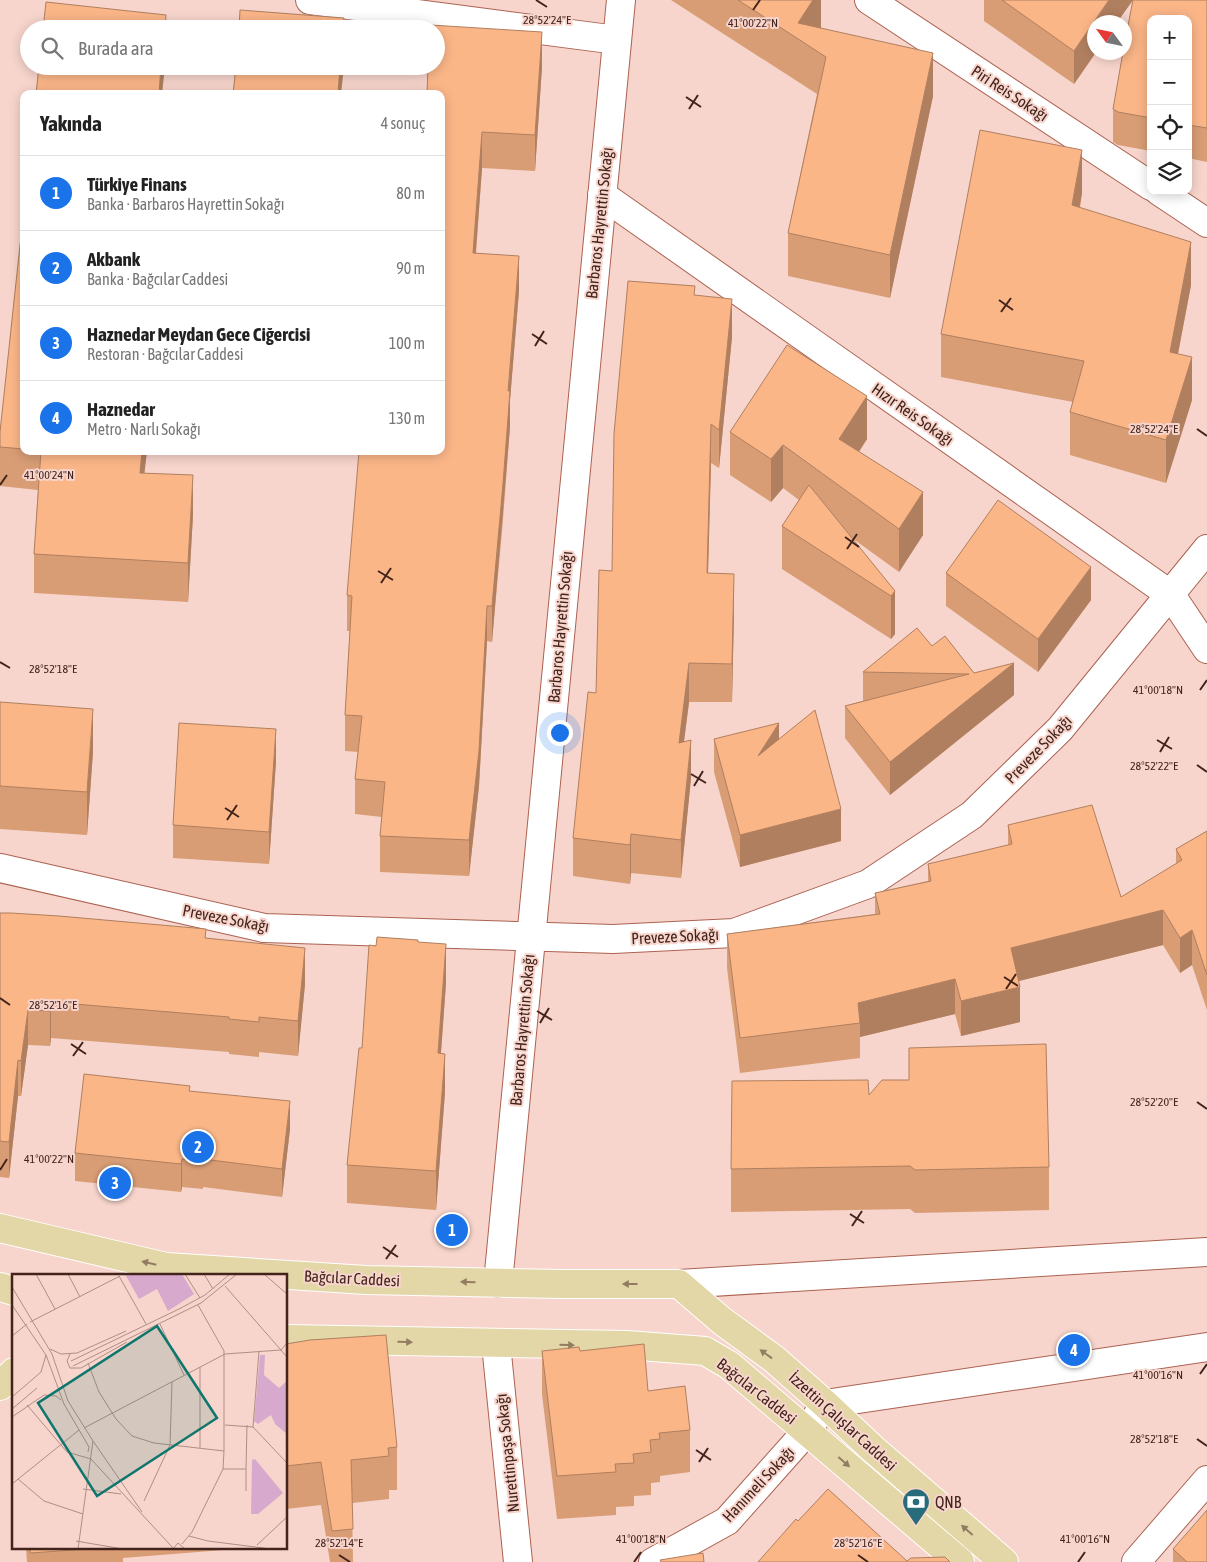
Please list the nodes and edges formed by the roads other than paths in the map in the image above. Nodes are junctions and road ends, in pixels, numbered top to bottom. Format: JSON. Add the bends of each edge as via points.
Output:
{"nodes":[{"id":1,"x":310,"y":0,"type":"edge"},
{"id":2,"x":621,"y":0,"type":"edge"},
{"id":3,"x":869,"y":0,"type":"edge"},
{"id":4,"x":617,"y":40,"type":"junction"},
{"id":5,"x":1147,"y":183,"type":"edge"},
{"id":6,"x":602,"y":195,"type":"junction"},
{"id":7,"x":1165,"y":195,"type":"edge"},
{"id":8,"x":1207,"y":223,"type":"edge"},
{"id":9,"x":1207,"y":549,"type":"edge"},
{"id":10,"x":1171,"y":595,"type":"junction"},
{"id":11,"x":1207,"y":649,"type":"edge"},
{"id":12,"x":0,"y":868,"type":"edge"},
{"id":13,"x":531,"y":936,"type":"junction"},
{"id":14,"x":0,"y":1228,"type":"edge"},
{"id":15,"x":1207,"y":1252,"type":"edge"},
{"id":16,"x":274,"y":1274,"type":"edge"},
{"id":17,"x":288,"y":1275,"type":"edge"},
{"id":18,"x":498,"y":1283,"type":"junction"},
{"id":19,"x":679,"y":1284,"type":"junction"},
{"id":20,"x":288,"y":1339,"type":"edge"},
{"id":21,"x":496,"y":1344,"type":"junction"},
{"id":22,"x":1207,"y":1347,"type":"edge"},
{"id":23,"x":12,"y":1374,"type":"edge"},
{"id":24,"x":0,"y":1386,"type":"edge"},
{"id":25,"x":825,"y":1404,"type":"junction"},
{"id":26,"x":807,"y":1430,"type":"junction"},
{"id":27,"x":1207,"y":1480,"type":"edge"},
{"id":28,"x":518,"y":1562,"type":"edge"},
{"id":29,"x":653,"y":1562,"type":"edge"},
{"id":30,"x":960,"y":1562,"type":"edge"},
{"id":31,"x":1004,"y":1562,"type":"edge"},
{"id":32,"x":1136,"y":1562,"type":"edge"}],
"edges":[{"from":1,"to":4,"type":"street"},
{"from":2,"to":4,"type":"street","name":"Barbaros Hayrettin Sokağı"},
{"from":3,"to":5,"type":"street","name":"Piri Reis Sokağı"},
{"from":4,"to":6,"type":"street","name":"Barbaros Hayrettin Sokağı"},
{"from":6,"to":10,"type":"street","name":"Hızır Reis Sokağı"},
{"from":6,"to":13,"type":"street","name":"Barbaros Hayrettin Sokağı"},
{"from":7,"to":8,"type":"street"},
{"from":9,"to":10,"type":"street","name":"Preveze Sokağı"},
{"from":10,"to":11,"type":"street","name":"Hızır Reis Sokağı"},
{"from":10,"to":13,"type":"street","name":"Preveze Sokağı","via":[[1060,729],[972,815],[868,884],[734,933],[613,939]]},
{"from":12,"to":13,"type":"street","name":"Preveze Sokağı","via":[[264,928]]},
{"from":13,"to":18,"type":"street","name":"Barbaros Hayrettin Sokağı"},
{"from":16,"to":14,"type":"main road","name":"Bağcılar Caddesi","one_way":true,"via":[[166,1267]]},
{"from":15,"to":19,"type":"street"},
{"from":18,"to":17,"type":"main road","name":"Bağcılar Caddesi","one_way":true},
{"from":19,"to":18,"type":"main road","name":"Bağcılar Caddesi","one_way":true},
{"from":25,"to":19,"type":"main road","name":"İzzettin Çalışlar Caddesi","one_way":true},
{"from":20,"to":21,"type":"main road","name":"Bağcılar Caddesi","one_way":true},
{"from":21,"to":26,"type":"main road","name":"Bağcılar Caddesi","one_way":true,"via":[[628,1345],[705,1351],[729,1365]]},
{"from":21,"to":28,"type":"street","name":"Nurettinpaşa Sokağı"},
{"from":22,"to":25,"type":"street"},
{"from":23,"to":24,"type":"main road"},
{"from":25,"to":26,"type":"street","name":"Hanımeli Sokağı"},
{"from":31,"to":25,"type":"main road","name":"İzzettin Çalışlar Caddesi","one_way":true},
{"from":26,"to":29,"type":"street","name":"Hanımeli Sokağı","via":[[727,1521]]},
{"from":26,"to":30,"type":"main road","name":"İzzettin Çalışlar Caddesi","one_way":true},
{"from":27,"to":32,"type":"street"}]}
